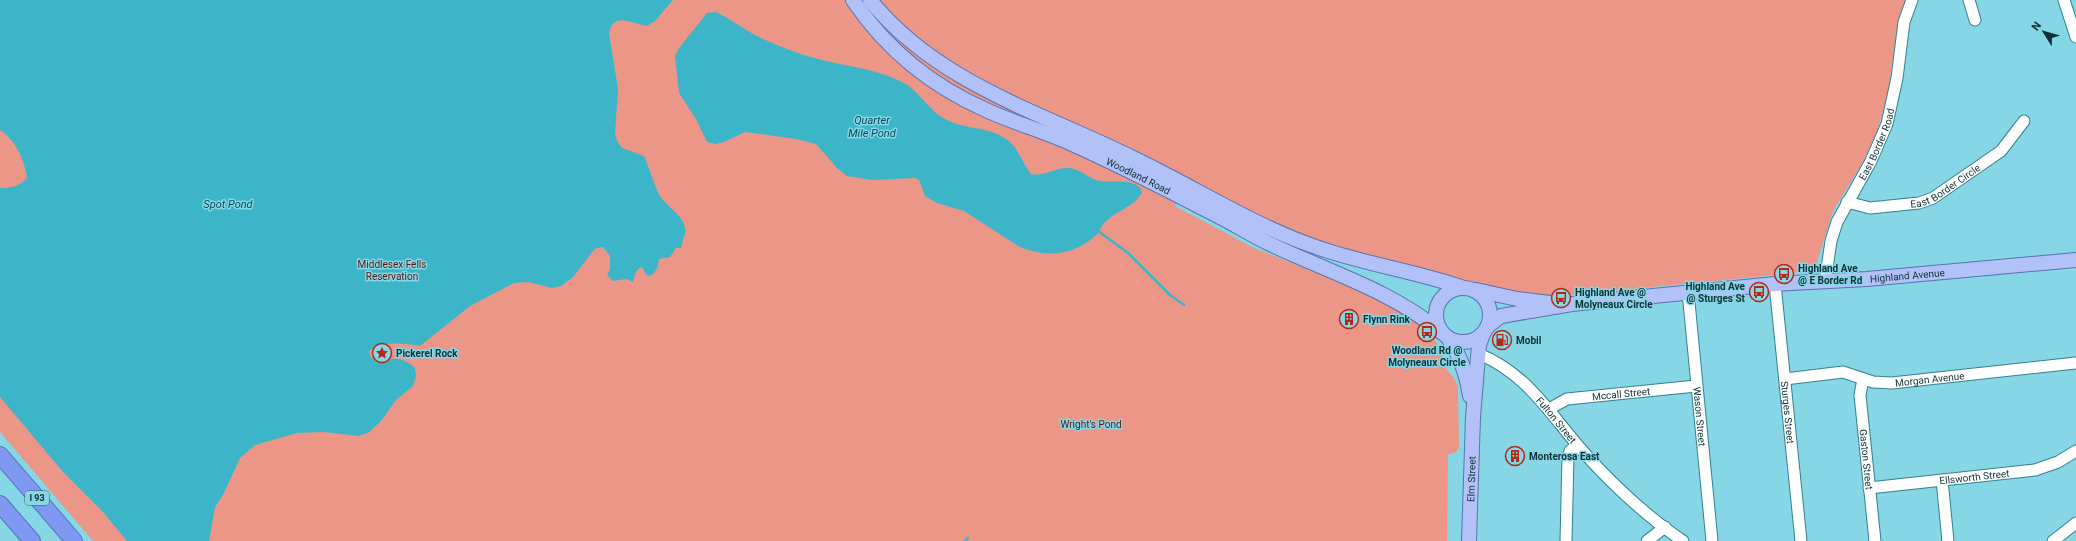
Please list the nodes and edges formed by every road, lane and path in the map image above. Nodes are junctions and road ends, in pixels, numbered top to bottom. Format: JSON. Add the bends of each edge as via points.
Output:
{"nodes":[{"id":1,"x":853,"y":0,"type":"edge"},
{"id":2,"x":870,"y":0,"type":"edge"},
{"id":3,"x":1912,"y":0,"type":"edge"},
{"id":4,"x":1969,"y":0,"type":"edge"},
{"id":5,"x":2064,"y":2,"type":"edge"},
{"id":6,"x":2076,"y":4,"type":"edge"},
{"id":7,"x":1975,"y":20,"type":"dead end"},
{"id":8,"x":2076,"y":37,"type":"edge"},
{"id":9,"x":2024,"y":122,"type":"dead end"},
{"id":10,"x":1161,"y":179,"type":"junction"},
{"id":11,"x":1847,"y":202,"type":"junction"},
{"id":12,"x":2076,"y":260,"type":"edge"},
{"id":13,"x":1825,"y":282,"type":"junction"},
{"id":14,"x":1774,"y":284,"type":"junction"},
{"id":15,"x":1467,"y":288,"type":"junction"},
{"id":16,"x":1688,"y":292,"type":"junction"},
{"id":17,"x":1572,"y":304,"type":"junction"},
{"id":18,"x":1485,"y":330,"type":"junction"},
{"id":19,"x":1445,"y":335,"type":"junction"},
{"id":20,"x":1479,"y":354,"type":"junction"},
{"id":21,"x":2076,"y":363,"type":"edge"},
{"id":22,"x":1785,"y":379,"type":"junction"},
{"id":23,"x":1863,"y":379,"type":"junction"},
{"id":24,"x":1696,"y":386,"type":"junction"},
{"id":25,"x":1549,"y":409,"type":"junction"},
{"id":26,"x":1473,"y":417,"type":"junction"},
{"id":27,"x":1577,"y":445,"type":"junction"},
{"id":28,"x":2076,"y":451,"type":"edge"},
{"id":29,"x":0,"y":455,"type":"edge"},
{"id":30,"x":1942,"y":480,"type":"junction"},
{"id":31,"x":1869,"y":488,"type":"junction"},
{"id":32,"x":0,"y":504,"type":"edge"},
{"id":33,"x":0,"y":512,"type":"edge"},
{"id":34,"x":2076,"y":523,"type":"edge"},
{"id":35,"x":1664,"y":527,"type":"junction"},
{"id":36,"x":28,"y":536,"type":"edge"},
{"id":37,"x":74,"y":541,"type":"edge"},
{"id":38,"x":1469,"y":541,"type":"edge"},
{"id":39,"x":1566,"y":541,"type":"edge"},
{"id":40,"x":1647,"y":541,"type":"edge"},
{"id":41,"x":1683,"y":541,"type":"edge"},
{"id":42,"x":1712,"y":541,"type":"edge"},
{"id":43,"x":1801,"y":541,"type":"edge"},
{"id":44,"x":1875,"y":541,"type":"edge"},
{"id":45,"x":1948,"y":541,"type":"edge"},
{"id":46,"x":2053,"y":541,"type":"edge"}],
"edges":[{"from":1,"to":10,"type":"main road","name":"Woodland Road","via":[[875,30],[899,54],[953,93],[988,111]]},
{"from":2,"to":10,"type":"main road","name":"Woodland Road","via":[[907,40],[961,77],[993,95],[1107,145]]},
{"from":3,"to":11,"type":"street","name":"East Border Road","via":[[1904,22],[1897,78],[1887,124],[1871,161]]},
{"from":4,"to":7,"type":"street"},
{"from":5,"to":6,"type":"street"},
{"from":5,"to":8,"type":"street"},
{"from":9,"to":11,"type":"street","name":"East Border Circle","via":[[2002,151],[1933,198],[1918,203],[1870,208]]},
{"from":10,"to":15,"type":"main road","name":"Woodland Road","via":[[1291,238],[1330,252]]},
{"from":10,"to":19,"type":"main road","name":"Woodland Road","via":[[1267,242],[1393,298]]},
{"from":11,"to":13,"type":"street","name":"East Border Road","via":[[1834,233]]},
{"from":12,"to":13,"type":"main road","name":"Highland Avenue"},
{"from":13,"to":14,"type":"main road","name":"Highland Avenue"},
{"from":14,"to":16,"type":"main road","name":"Highland Avenue"},
{"from":14,"to":22,"type":"street","name":"Sturges Street"},
{"from":15,"to":17,"type":"main road","name":"Highland Avenue","via":[[1532,301]]},
{"from":15,"to":18,"type":"main road","via":[[1480,293],[1488,303],[1490,314]]},
{"from":15,"to":19,"type":"main road","via":[[1452,289],[1436,306],[1436,319]]},
{"from":16,"to":17,"type":"main road","name":"Highland Avenue"},
{"from":16,"to":24,"type":"street","name":"Wason Street"},
{"from":17,"to":18,"type":"main road","name":"Highland Avenue","via":[[1501,316]]},
{"from":18,"to":19,"type":"main road","via":[[1465,342]]},
{"from":18,"to":20,"type":"main road","name":"Elm Street"},
{"from":19,"to":26,"type":"main road","name":"Elm Street","via":[[1459,356],[1467,379]]},
{"from":20,"to":25,"type":"street","name":"Fulton Street","via":[[1520,378]]},
{"from":20,"to":26,"type":"main road","name":"Elm Street"},
{"from":21,"to":23,"type":"street","name":"Morgan Avenue","via":[[1892,384]]},
{"from":22,"to":23,"type":"street","name":"Morgan Avenue","via":[[1842,372]]},
{"from":22,"to":43,"type":"street","name":"Sturges Street"},
{"from":23,"to":31,"type":"street","name":"Gaston Street","via":[[1860,395]]},
{"from":24,"to":25,"type":"street","name":"Mccall Street","via":[[1567,399]]},
{"from":24,"to":42,"type":"street","name":"Wason Street"},
{"from":25,"to":27,"type":"street","name":"Fulton Street"},
{"from":26,"to":38,"type":"main road","name":"Elm Street"},
{"from":27,"to":35,"type":"street","name":"Fulton Street","via":[[1617,486]]},
{"from":27,"to":39,"type":"street","via":[[1570,451],[1568,458]]},
{"from":28,"to":30,"type":"street","name":"Ellsworth Street","via":[[2058,462],[2035,470]]},
{"from":29,"to":37,"type":"highway","number":"I 93"},
{"from":30,"to":31,"type":"street","name":"Ellsworth Street"},
{"from":30,"to":45,"type":"street"},
{"from":31,"to":44,"type":"street","name":"Gaston Street"},
{"from":32,"to":36,"type":"highway"},
{"from":33,"to":36,"type":"highway"},
{"from":34,"to":46,"type":"street"},
{"from":35,"to":40,"type":"street"},
{"from":35,"to":41,"type":"street","name":"Fulton Street"}]}
